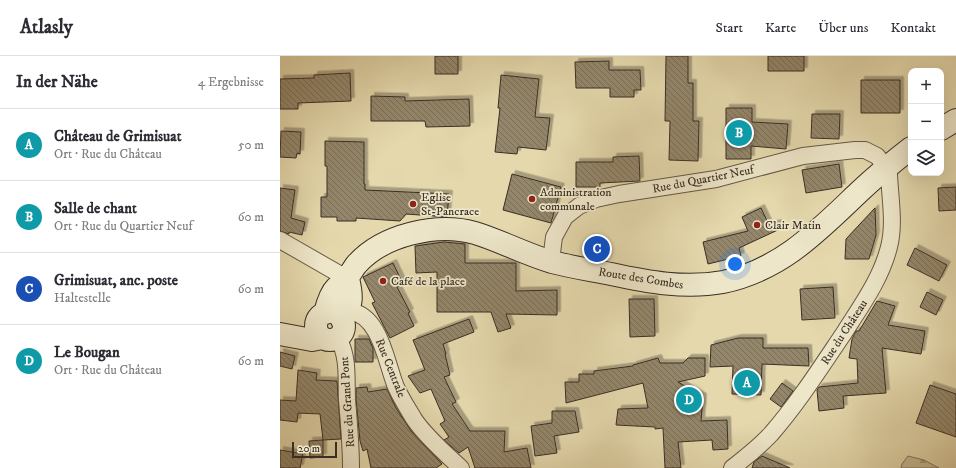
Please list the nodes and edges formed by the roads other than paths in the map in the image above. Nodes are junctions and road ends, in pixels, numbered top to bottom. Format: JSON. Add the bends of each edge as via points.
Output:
{"nodes":[{"id":1,"x":956,"y":120,"type":"edge"},
{"id":2,"x":944,"y":127,"type":"edge"},
{"id":3,"x":908,"y":150,"type":"edge"},
{"id":4,"x":886,"y":167,"type":"junction"},
{"id":5,"x":280,"y":240,"type":"edge"},
{"id":6,"x":551,"y":261,"type":"junction"},
{"id":7,"x":348,"y":278,"type":"junction"},
{"id":8,"x":332,"y":323,"type":"junction"},
{"id":9,"x":282,"y":334,"type":"edge"},
{"id":10,"x":350,"y":468,"type":"edge"},
{"id":11,"x":461,"y":468,"type":"edge"},
{"id":12,"x":732,"y":468,"type":"edge"}],
"edges":[{"from":1,"to":2,"type":"street"},
{"from":3,"to":4,"type":"street","name":"Route des Combes"},
{"from":4,"to":6,"type":"street","name":"Route des Combes","via":[[790,253],[763,269],[736,279],[711,284],[678,285]]},
{"from":4,"to":6,"type":"street","name":"Rue du Quartier Neuf","via":[[877,156],[865,150],[831,152],[803,156],[716,179],[596,199],[579,206],[565,217],[554,237]]},
{"from":4,"to":12,"type":"street","name":"Rue du Château","via":[[889,174],[892,228],[879,277],[804,391],[770,434],[752,453]]},
{"from":5,"to":7,"type":"street"},
{"from":6,"to":7,"type":"street","name":"Route des Combes","via":[[473,233],[427,230],[399,237],[385,244],[362,259]]},
{"from":7,"to":8,"type":"street","name":"Route des Combes","via":[[335,289],[328,303]]},
{"from":8,"to":9,"type":"street","via":[[312,340]]},
{"from":8,"to":10,"type":"street","name":"Rue du Grand Pont","via":[[344,350],[346,362],[351,438]]},
{"from":8,"to":11,"type":"street","name":"Rue Centrale","via":[[356,312],[364,317],[375,330],[384,348],[396,387],[415,421]]}]}
